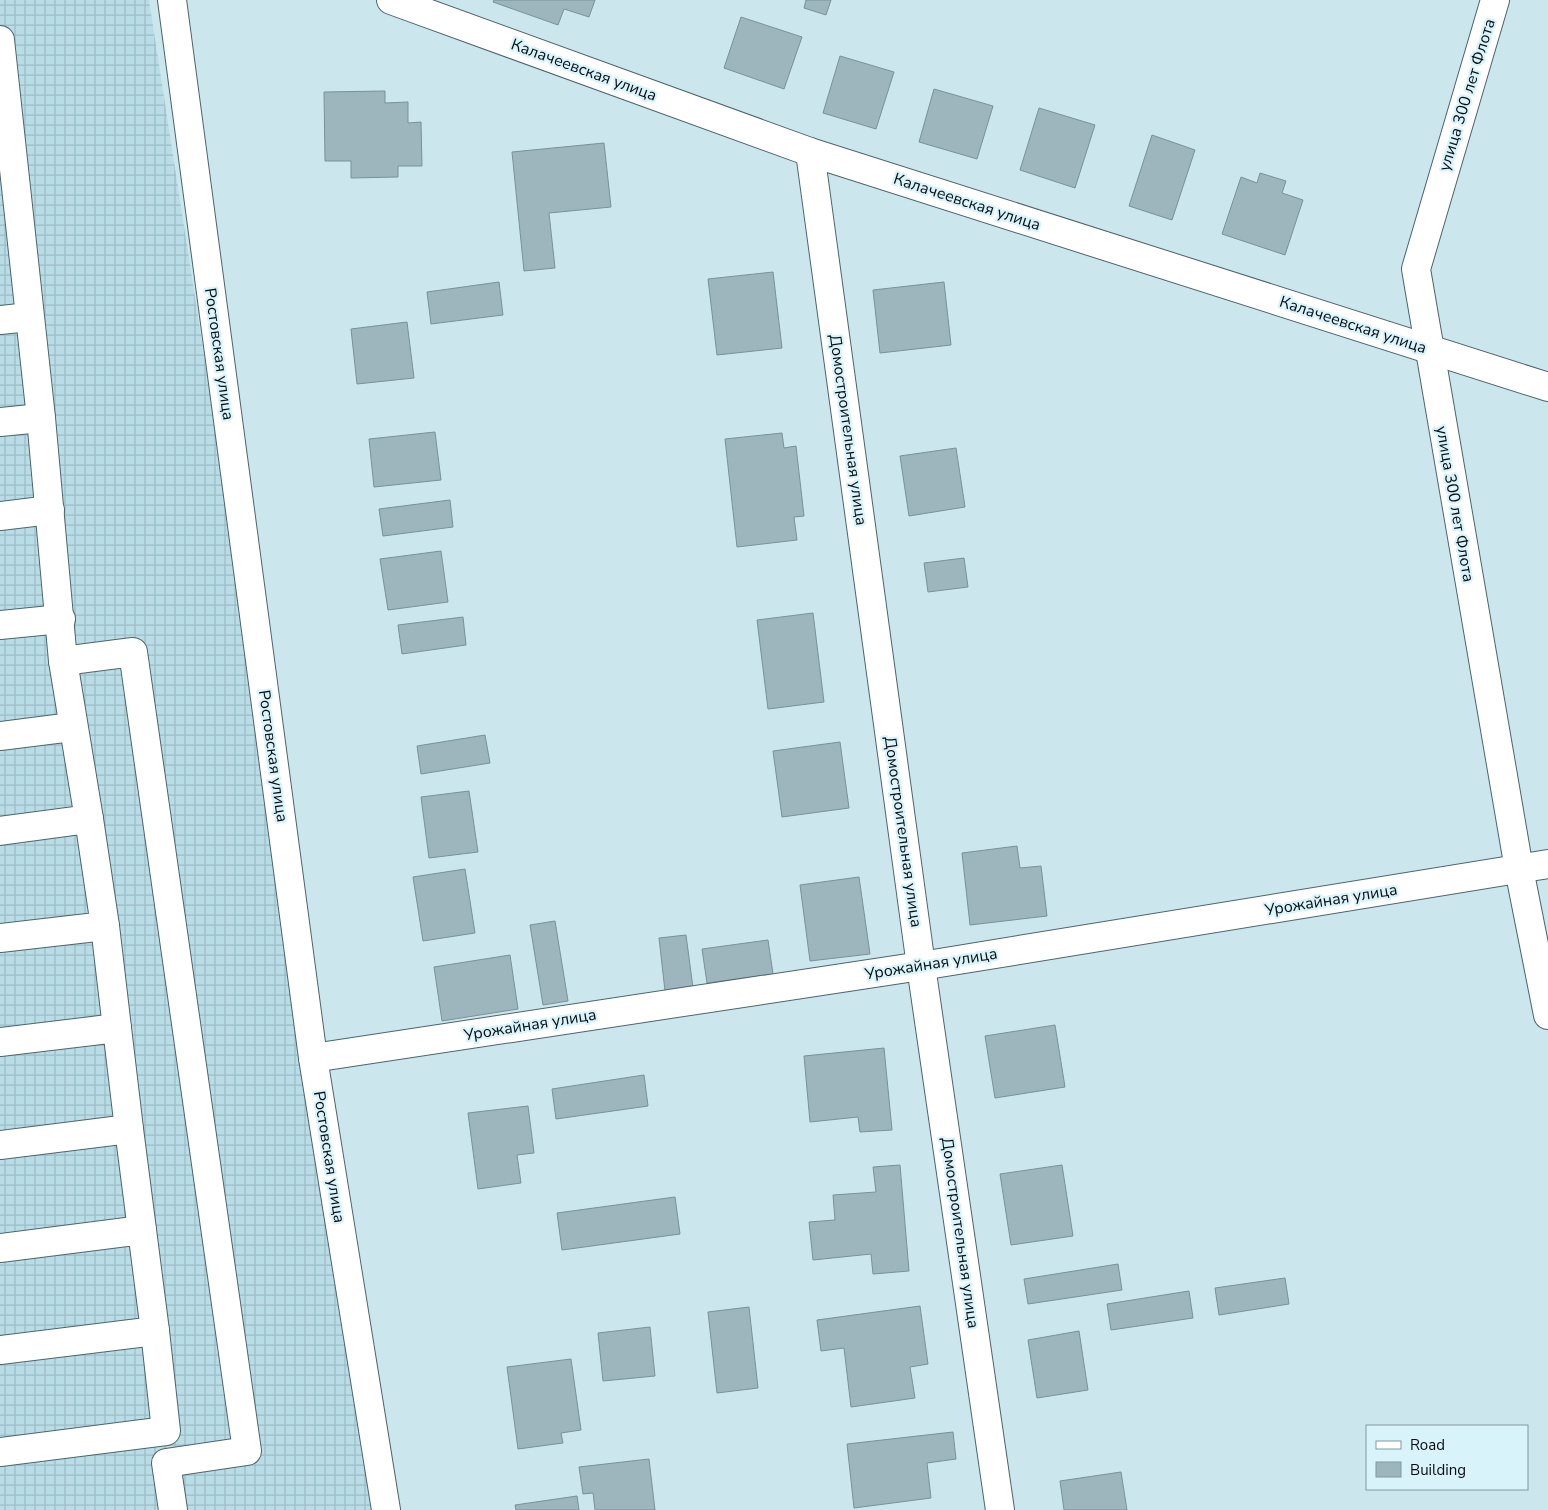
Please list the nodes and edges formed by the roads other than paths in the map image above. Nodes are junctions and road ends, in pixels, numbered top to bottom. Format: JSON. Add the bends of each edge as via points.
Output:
{"nodes":[{"id":1,"x":172,"y":0,"type":"edge"},
{"id":2,"x":391,"y":0,"type":"edge"},
{"id":3,"x":1496,"y":0,"type":"edge"},
{"id":4,"x":0,"y":40,"type":"edge"},
{"id":5,"x":3,"y":89,"type":"edge"},
{"id":6,"x":810,"y":152,"type":"junction"},
{"id":7,"x":9,"y":204,"type":"edge"},
{"id":8,"x":29,"y":317,"type":"junction"},
{"id":9,"x":0,"y":320,"type":"edge"},
{"id":10,"x":1428,"y":349,"type":"junction"},
{"id":11,"x":1548,"y":387,"type":"edge"},
{"id":12,"x":41,"y":418,"type":"junction"},
{"id":13,"x":0,"y":422,"type":"edge"},
{"id":14,"x":50,"y":510,"type":"junction"},
{"id":15,"x":0,"y":516,"type":"edge"},
{"id":16,"x":61,"y":618,"type":"junction"},
{"id":17,"x":0,"y":625,"type":"edge"},
{"id":18,"x":63,"y":661,"type":"junction"},
{"id":19,"x":72,"y":727,"type":"junction"},
{"id":20,"x":0,"y":736,"type":"edge"},
{"id":21,"x":89,"y":819,"type":"junction"},
{"id":22,"x":0,"y":831,"type":"edge"},
{"id":23,"x":1548,"y":864,"type":"edge"},
{"id":24,"x":1519,"y":869,"type":"junction"},
{"id":25,"x":105,"y":926,"type":"junction"},
{"id":26,"x":0,"y":938,"type":"edge"},
{"id":27,"x":921,"y":966,"type":"junction"},
{"id":28,"x":1548,"y":1015,"type":"edge"},
{"id":29,"x":117,"y":1028,"type":"junction"},
{"id":30,"x":0,"y":1042,"type":"edge"},
{"id":31,"x":313,"y":1058,"type":"junction"},
{"id":32,"x":129,"y":1129,"type":"junction"},
{"id":33,"x":0,"y":1145,"type":"edge"},
{"id":34,"x":142,"y":1230,"type":"junction"},
{"id":35,"x":0,"y":1248,"type":"edge"},
{"id":36,"x":155,"y":1332,"type":"junction"},
{"id":37,"x":0,"y":1350,"type":"edge"},
{"id":38,"x":0,"y":1452,"type":"edge"},
{"id":39,"x":173,"y":1510,"type":"edge"},
{"id":40,"x":386,"y":1510,"type":"edge"},
{"id":41,"x":1000,"y":1510,"type":"edge"}],
"edges":[{"from":1,"to":31,"type":"street","name":"Ростовская улица"},
{"from":2,"to":6,"type":"street","name":"Калачеевская улица"},
{"from":3,"to":10,"type":"street","name":"улица 300 лет Флота","via":[[1416,269]]},
{"from":4,"to":5,"type":"street"},
{"from":5,"to":7,"type":"street"},
{"from":6,"to":10,"type":"street","name":"Калачеевская улица"},
{"from":6,"to":27,"type":"street","name":"Домостроительная улица"},
{"from":7,"to":8,"type":"street"},
{"from":8,"to":9,"type":"street"},
{"from":8,"to":12,"type":"street"},
{"from":10,"to":11,"type":"street","name":"Калачеевская улица"},
{"from":10,"to":24,"type":"street","name":"улица 300 лет Флота"},
{"from":12,"to":13,"type":"street"},
{"from":12,"to":14,"type":"street"},
{"from":14,"to":15,"type":"street"},
{"from":14,"to":16,"type":"street"},
{"from":16,"to":17,"type":"street"},
{"from":16,"to":18,"type":"street"},
{"from":18,"to":19,"type":"street"},
{"from":18,"to":39,"type":"street","via":[[133,652],[247,1451],[166,1463]]},
{"from":19,"to":20,"type":"street"},
{"from":19,"to":21,"type":"street"},
{"from":21,"to":22,"type":"street"},
{"from":21,"to":25,"type":"street"},
{"from":23,"to":24,"type":"street","name":"Урожайная улица"},
{"from":24,"to":27,"type":"street","name":"Урожайная улица"},
{"from":24,"to":28,"type":"street","name":"улица 300 лет Флота"},
{"from":25,"to":26,"type":"street"},
{"from":25,"to":29,"type":"street"},
{"from":27,"to":31,"type":"street","name":"Урожайная улица"},
{"from":27,"to":41,"type":"street","name":"Домостроительная улица"},
{"from":29,"to":30,"type":"street"},
{"from":29,"to":32,"type":"street"},
{"from":31,"to":40,"type":"street","name":"Ростовская улица"},
{"from":32,"to":33,"type":"street"},
{"from":32,"to":34,"type":"street"},
{"from":34,"to":35,"type":"street"},
{"from":34,"to":36,"type":"street"},
{"from":36,"to":37,"type":"street"},
{"from":36,"to":38,"type":"street","via":[[166,1431]]}]}
